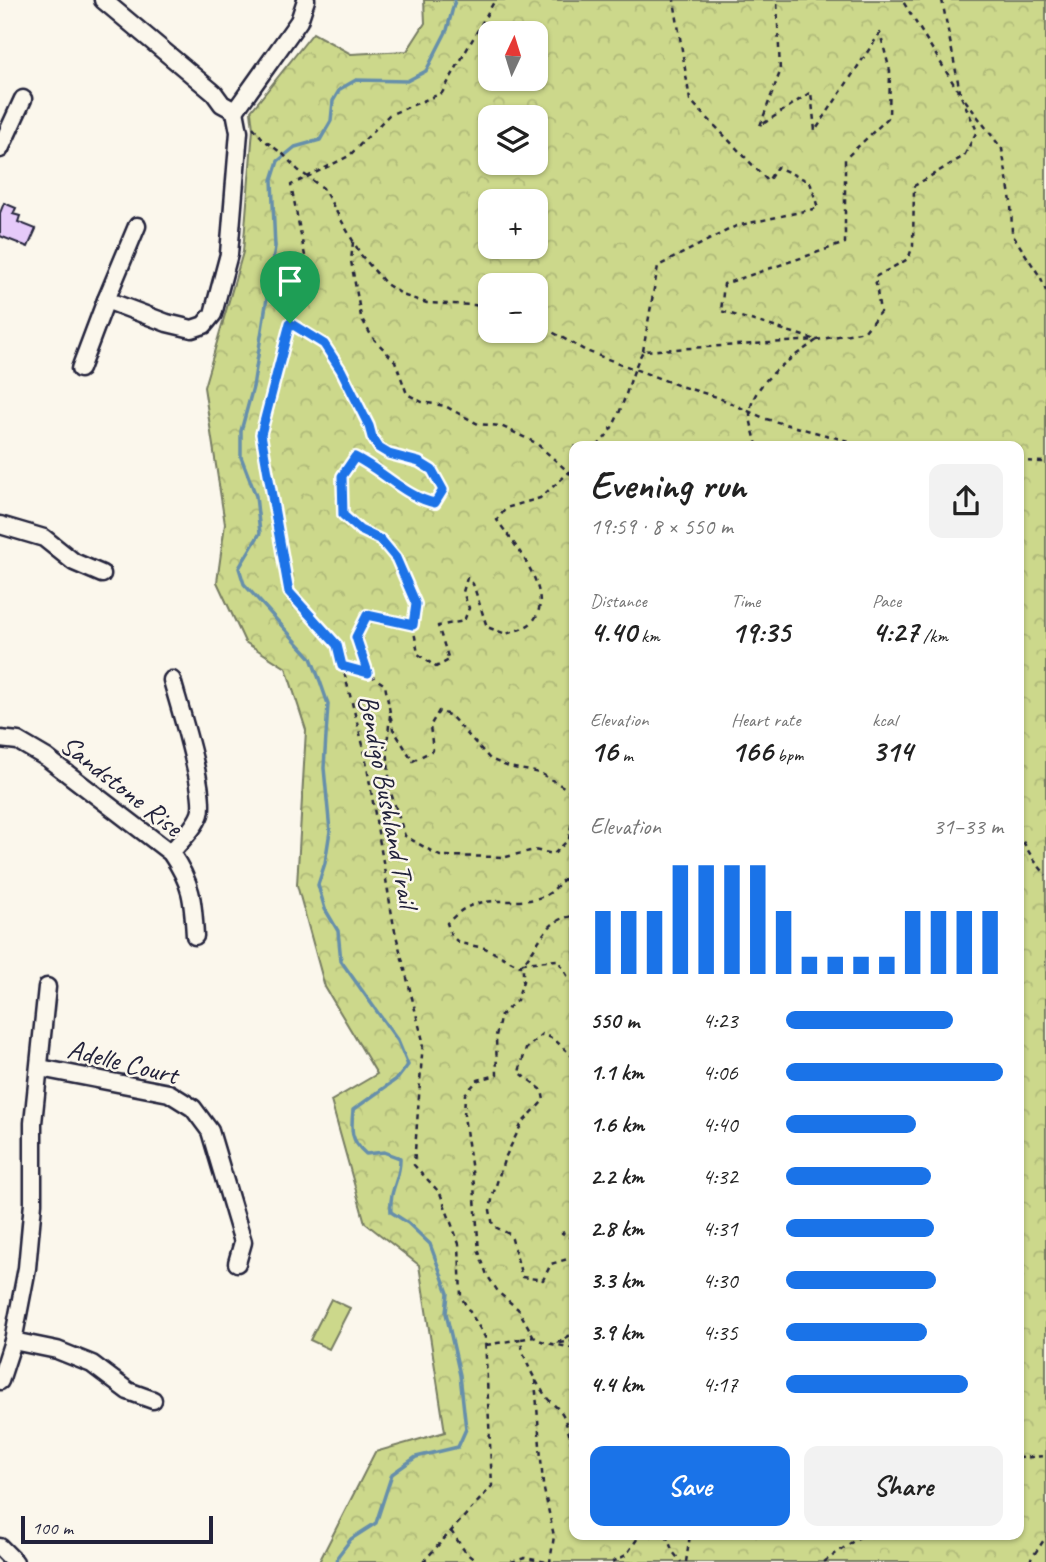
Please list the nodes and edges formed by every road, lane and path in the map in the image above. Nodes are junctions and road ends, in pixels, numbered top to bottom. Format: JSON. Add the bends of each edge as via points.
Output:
{"nodes":[{"id":1,"x":103,"y":0,"type":"edge"},
{"id":2,"x":306,"y":0,"type":"edge"},
{"id":3,"x":495,"y":0,"type":"edge"},
{"id":4,"x":674,"y":0,"type":"edge"},
{"id":5,"x":777,"y":0,"type":"edge"},
{"id":6,"x":902,"y":0,"type":"edge"},
{"id":7,"x":942,"y":0,"type":"edge"},
{"id":8,"x":960,"y":94,"type":"junction"},
{"id":9,"x":23,"y":99,"type":"dead end"},
{"id":10,"x":235,"y":111,"type":"junction"},
{"id":11,"x":0,"y":149,"type":"edge"},
{"id":12,"x":308,"y":178,"type":"junction"},
{"id":13,"x":137,"y":226,"type":"dead end"},
{"id":14,"x":353,"y":242,"type":"junction"},
{"id":15,"x":1046,"y":291,"type":"edge"},
{"id":16,"x":106,"y":300,"type":"junction"},
{"id":17,"x":478,"y":306,"type":"edge"},
{"id":18,"x":290,"y":323,"type":"junction"},
{"id":19,"x":548,"y":330,"type":"edge"},
{"id":20,"x":817,"y":340,"type":"junction"},
{"id":21,"x":643,"y":351,"type":"junction"},
{"id":22,"x":80,"y":369,"type":"dead end"},
{"id":23,"x":633,"y":369,"type":"junction"},
{"id":24,"x":750,"y":412,"type":"junction"},
{"id":25,"x":603,"y":441,"type":"edge"},
{"id":26,"x":756,"y":441,"type":"edge"},
{"id":27,"x":848,"y":441,"type":"edge"},
{"id":28,"x":1024,"y":461,"type":"edge"},
{"id":29,"x":1046,"y":462,"type":"edge"},
{"id":30,"x":569,"y":472,"type":"joint"},
{"id":31,"x":0,"y":524,"type":"edge"},
{"id":32,"x":102,"y":574,"type":"dead end"},
{"id":33,"x":413,"y":625,"type":"junction"},
{"id":34,"x":342,"y":666,"type":"junction"},
{"id":35,"x":368,"y":673,"type":"junction"},
{"id":36,"x":172,"y":680,"type":"dead end"},
{"id":37,"x":390,"y":712,"type":"junction"},
{"id":38,"x":0,"y":739,"type":"edge"},
{"id":39,"x":569,"y":790,"type":"edge"},
{"id":40,"x":569,"y":839,"type":"edge"},
{"id":41,"x":1024,"y":844,"type":"edge"},
{"id":42,"x":171,"y":853,"type":"junction"},
{"id":43,"x":1046,"y":875,"type":"edge"},
{"id":44,"x":569,"y":876,"type":"edge"},
{"id":45,"x":569,"y":918,"type":"edge"},
{"id":46,"x":195,"y":936,"type":"dead end"},
{"id":47,"x":523,"y":963,"type":"junction"},
{"id":48,"x":569,"y":977,"type":"edge"},
{"id":49,"x":47,"y":987,"type":"dead end"},
{"id":50,"x":569,"y":1053,"type":"edge"},
{"id":51,"x":40,"y":1068,"type":"junction"},
{"id":52,"x":569,"y":1259,"type":"edge"},
{"id":53,"x":237,"y":1263,"type":"dead end"},
{"id":54,"x":569,"y":1336,"type":"edge"},
{"id":55,"x":534,"y":1337,"type":"junction"},
{"id":56,"x":521,"y":1339,"type":"junction"},
{"id":57,"x":13,"y":1341,"type":"junction"},
{"id":58,"x":569,"y":1341,"type":"edge"},
{"id":59,"x":557,"y":1343,"type":"junction"},
{"id":60,"x":486,"y":1345,"type":"junction"},
{"id":61,"x":569,"y":1347,"type":"edge"},
{"id":62,"x":535,"y":1376,"type":"junction"},
{"id":63,"x":0,"y":1381,"type":"edge"},
{"id":64,"x":153,"y":1400,"type":"dead end"},
{"id":65,"x":569,"y":1431,"type":"edge"},
{"id":66,"x":1046,"y":1456,"type":"edge"},
{"id":67,"x":1024,"y":1458,"type":"edge"},
{"id":68,"x":451,"y":1531,"type":"junction"},
{"id":69,"x":1046,"y":1537,"type":"edge"},
{"id":70,"x":636,"y":1540,"type":"edge"},
{"id":71,"x":668,"y":1540,"type":"edge"},
{"id":72,"x":689,"y":1540,"type":"edge"},
{"id":73,"x":855,"y":1540,"type":"edge"},
{"id":74,"x":0,"y":1547,"type":"edge"},
{"id":75,"x":15,"y":1562,"type":"edge"},
{"id":76,"x":423,"y":1562,"type":"edge"},
{"id":77,"x":477,"y":1562,"type":"edge"},
{"id":78,"x":511,"y":1562,"type":"edge"},
{"id":79,"x":549,"y":1562,"type":"edge"},
{"id":80,"x":612,"y":1562,"type":"edge"},
{"id":81,"x":683,"y":1562,"type":"edge"},
{"id":82,"x":824,"y":1562,"type":"edge"},
{"id":83,"x":1029,"y":1562,"type":"edge"}],
"edges":[{"from":1,"to":10,"type":"street"},
{"from":2,"to":10,"type":"street","via":[[299,21]]},
{"from":3,"to":12,"type":"path","via":[[442,93],[388,115],[349,156]]},
{"from":4,"to":21,"type":"path","via":[[690,100],[768,181],[777,167],[810,182],[818,208],[736,226],[658,266]]},
{"from":5,"to":20,"type":"path","via":[[780,72],[760,126],[811,92],[815,131],[880,33],[890,71],[890,117],[845,159],[845,243],[724,284],[721,311]]},
{"from":6,"to":8,"type":"path"},
{"from":7,"to":8,"type":"path"},
{"from":8,"to":15,"type":"path","via":[[1002,149],[1012,234]]},
{"from":8,"to":20,"type":"path","via":[[977,131],[964,156],[914,186],[914,246],[908,259],[875,278],[880,312],[865,331]]},
{"from":9,"to":11,"type":"street"},
{"from":10,"to":12,"type":"path"},
{"from":10,"to":16,"type":"street","via":[[239,132],[229,254],[213,314],[204,325],[192,329]]},
{"from":12,"to":14,"type":"path","via":[[323,188]]},
{"from":12,"to":18,"type":"path","name":"Bendigo Bushland Trail","via":[[291,185],[306,261]]},
{"from":13,"to":16,"type":"street"},
{"from":14,"to":17,"type":"path","via":[[386,284],[405,296],[427,303]]},
{"from":14,"to":30,"type":"path","via":[[351,261],[361,317],[372,337],[395,361],[407,394],[445,406],[478,424],[501,426],[536,443]]},
{"from":16,"to":22,"type":"street"},
{"from":18,"to":33,"type":"path","via":[[324,344],[379,448],[426,466],[443,490],[435,503],[420,500],[355,457],[342,476],[343,515],[381,540],[396,558],[416,604]]},
{"from":18,"to":34,"type":"path","name":"Bendigo Bushland Trail","via":[[261,434],[289,592],[337,645]]},
{"from":19,"to":23,"type":"path"},
{"from":20,"to":21,"type":"path"},
{"from":20,"to":24,"type":"path","via":[[770,375]]},
{"from":21,"to":23,"type":"path"},
{"from":23,"to":24,"type":"path"},
{"from":23,"to":25,"type":"path","via":[[629,391]]},
{"from":24,"to":26,"type":"path"},
{"from":24,"to":27,"type":"path"},
{"from":28,"to":29,"type":"path"},
{"from":30,"to":33,"type":"path","via":[[540,498],[506,508],[497,520],[537,579],[539,611],[531,624],[506,634],[487,627],[467,578],[463,592],[469,608],[464,621],[438,626],[449,660],[436,667],[418,654]]},
{"from":31,"to":32,"type":"street","via":[[44,538],[75,562]]},
{"from":33,"to":35,"type":"path","via":[[367,615],[356,637]]},
{"from":34,"to":35,"type":"path"},
{"from":34,"to":60,"type":"path","name":"Bendigo Bushland Trail","via":[[364,749],[394,927],[423,1041],[414,1166],[440,1193],[459,1244],[461,1297]]},
{"from":35,"to":37,"type":"path","via":[[385,685]]},
{"from":36,"to":42,"type":"street","via":[[200,789],[201,811]]},
{"from":37,"to":39,"type":"path","via":[[393,729],[413,761],[433,750],[430,726],[439,711],[451,716],[490,759],[540,773]]},
{"from":37,"to":40,"type":"path","via":[[390,790],[405,836],[440,856],[506,857],[534,850],[554,854]]},
{"from":38,"to":42,"type":"street","name":"Sandstone Rise","via":[[18,741],[47,758]]},
{"from":41,"to":43,"type":"path"},
{"from":42,"to":46,"type":"street","name":"Sandstone Rise","via":[[186,875],[194,902]]},
{"from":44,"to":47,"type":"path","via":[[548,895],[526,902],[480,902],[447,923],[459,943],[485,948],[520,966]]},
{"from":45,"to":47,"type":"path","via":[[552,923]]},
{"from":47,"to":48,"type":"path","via":[[558,960]]},
{"from":47,"to":55,"type":"path","via":[[517,1000],[501,1015],[496,1036],[497,1075],[478,1080],[465,1094],[464,1116],[479,1252],[487,1275],[518,1309]]},
{"from":49,"to":51,"type":"street"},
{"from":50,"to":52,"type":"path","via":[[542,1034],[526,1049],[519,1072],[542,1090],[544,1100],[522,1123],[501,1169],[490,1210],[493,1226],[512,1239],[522,1277],[543,1280],[551,1264]]},
{"from":51,"to":53,"type":"street","name":"Adelle Court","via":[[169,1093],[193,1108],[210,1131],[243,1242]]},
{"from":51,"to":57,"type":"street","via":[[28,1255]]},
{"from":54,"to":59,"type":"path"},
{"from":55,"to":56,"type":"path"},
{"from":55,"to":59,"type":"path","via":[[542,1343]]},
{"from":56,"to":60,"type":"path"},
{"from":56,"to":62,"type":"path","via":[[521,1351]]},
{"from":57,"to":63,"type":"street"},
{"from":57,"to":64,"type":"street","via":[[57,1350],[92,1364],[128,1391]]},
{"from":58,"to":59,"type":"path"},
{"from":59,"to":61,"type":"path"},
{"from":60,"to":68,"type":"path","name":"Bendigo Bushland Trail","via":[[492,1486]]},
{"from":62,"to":65,"type":"path","via":[[547,1398],[562,1412]]},
{"from":62,"to":79,"type":"path","via":[[543,1485],[554,1536]]},
{"from":66,"to":67,"type":"path"},
{"from":68,"to":76,"type":"path","name":"Bendigo Bushland Trail"},
{"from":68,"to":77,"type":"path"},
{"from":69,"to":83,"type":"path"},
{"from":70,"to":80,"type":"path","via":[[625,1555]]},
{"from":71,"to":81,"type":"path"},
{"from":72,"to":81,"type":"path"},
{"from":73,"to":82,"type":"path"},
{"from":74,"to":75,"type":"street"},
{"from":78,"to":79,"type":"path","via":[[525,1558]]}]}
